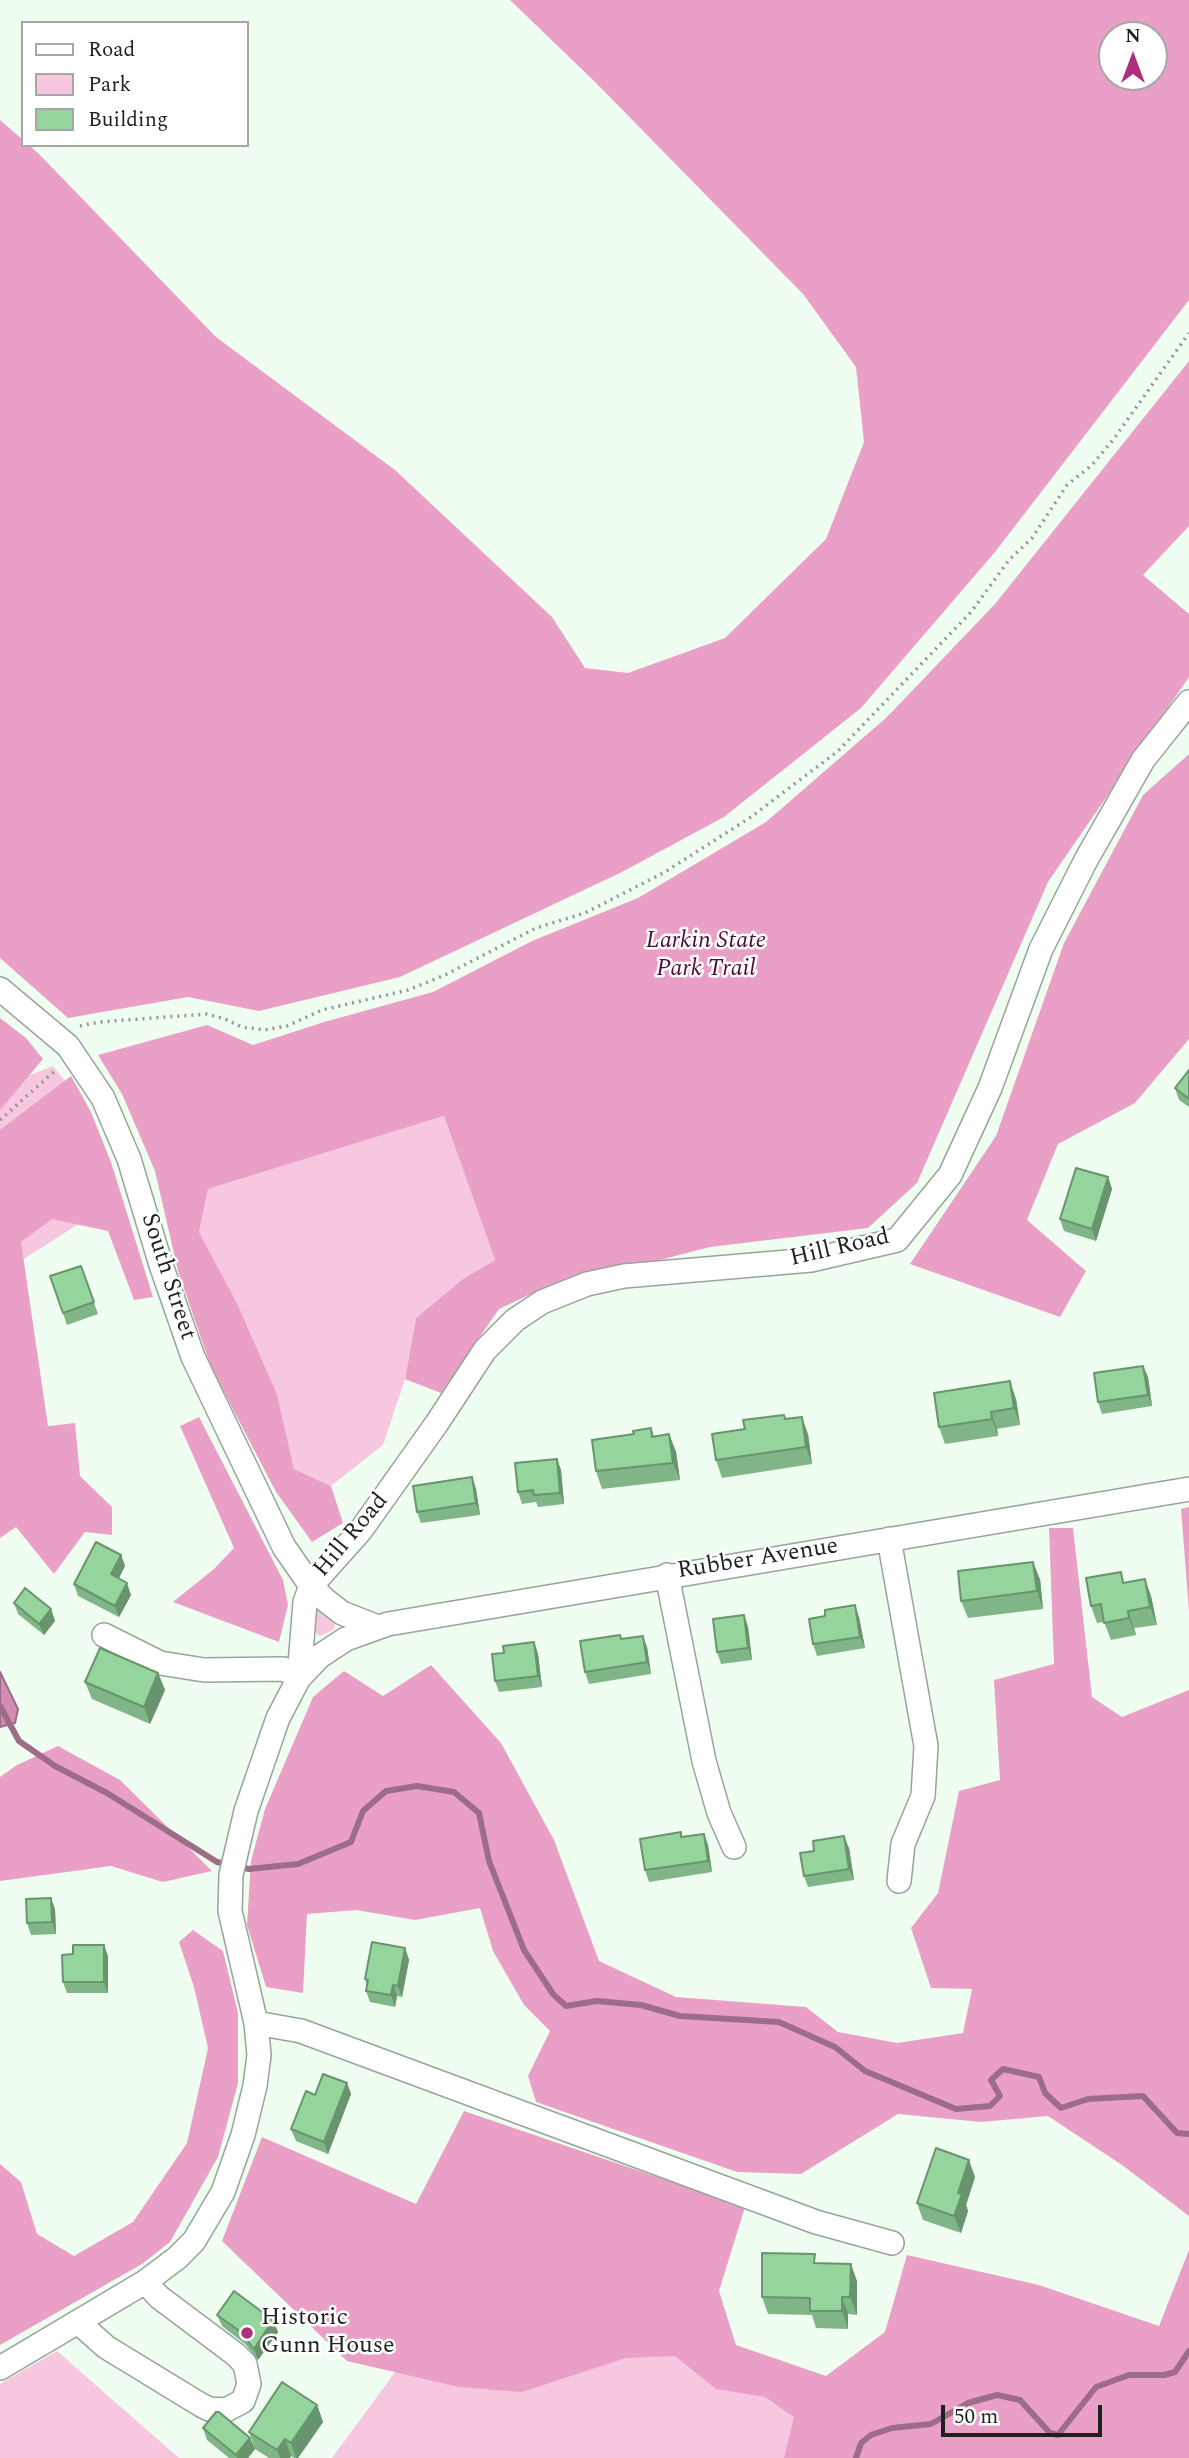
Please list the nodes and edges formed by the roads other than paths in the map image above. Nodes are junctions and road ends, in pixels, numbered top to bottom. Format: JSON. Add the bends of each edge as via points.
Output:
{"nodes":[{"id":1,"x":1189,"y":702,"type":"edge"},
{"id":2,"x":0,"y":989,"type":"edge"},
{"id":3,"x":1189,"y":1489,"type":"edge"},
{"id":4,"x":889,"y":1539,"type":"junction"},
{"id":5,"x":667,"y":1575,"type":"junction"},
{"id":6,"x":311,"y":1586,"type":"junction"},
{"id":7,"x":378,"y":1627,"type":"junction"},
{"id":8,"x":104,"y":1635,"type":"dead end"},
{"id":9,"x":299,"y":1678,"type":"junction"},
{"id":10,"x":734,"y":1847,"type":"dead end"},
{"id":11,"x":899,"y":1881,"type":"dead end"},
{"id":12,"x":256,"y":2023,"type":"junction"},
{"id":13,"x":892,"y":2244,"type":"dead end"},
{"id":14,"x":145,"y":2282,"type":"junction"},
{"id":15,"x":78,"y":2322,"type":"junction"},
{"id":16,"x":0,"y":2368,"type":"edge"}],
"edges":[{"from":1,"to":6,"type":"street","name":"Hill Road","via":[[1143,760],[1041,949],[989,1088],[950,1175],[897,1240],[811,1260],[624,1276],[587,1284],[542,1302],[514,1320],[485,1350],[390,1492]]},
{"from":2,"to":6,"type":"street","name":"South Street","via":[[57,1035],[103,1098],[130,1159],[192,1357],[284,1547]]},
{"from":3,"to":4,"type":"street","name":"Rubber Avenue"},
{"from":4,"to":5,"type":"street","name":"Rubber Avenue"},
{"from":4,"to":11,"type":"street","via":[[926,1746],[923,1796],[903,1844]]},
{"from":5,"to":7,"type":"street","name":"Rubber Avenue"},
{"from":5,"to":10,"type":"street","via":[[704,1761]]},
{"from":6,"to":7,"type":"street","name":"South Street","via":[[342,1613]]},
{"from":6,"to":9,"type":"street","via":[[305,1602]]},
{"from":7,"to":9,"type":"street","name":"Rubber Avenue","via":[[332,1647]]},
{"from":8,"to":9,"type":"street","via":[[160,1663],[204,1670],[284,1669]]},
{"from":9,"to":12,"type":"street","via":[[267,1748],[233,1864],[232,1924]]},
{"from":12,"to":13,"type":"street","via":[[301,2031],[816,2222]]},
{"from":12,"to":14,"type":"street","via":[[259,2055],[255,2086],[223,2192],[194,2241]]},
{"from":14,"to":15,"type":"street"},
{"from":14,"to":15,"type":"street","via":[[245,2364],[249,2384],[243,2402],[226,2410],[209,2409],[106,2347]]},
{"from":15,"to":16,"type":"street"}]}
